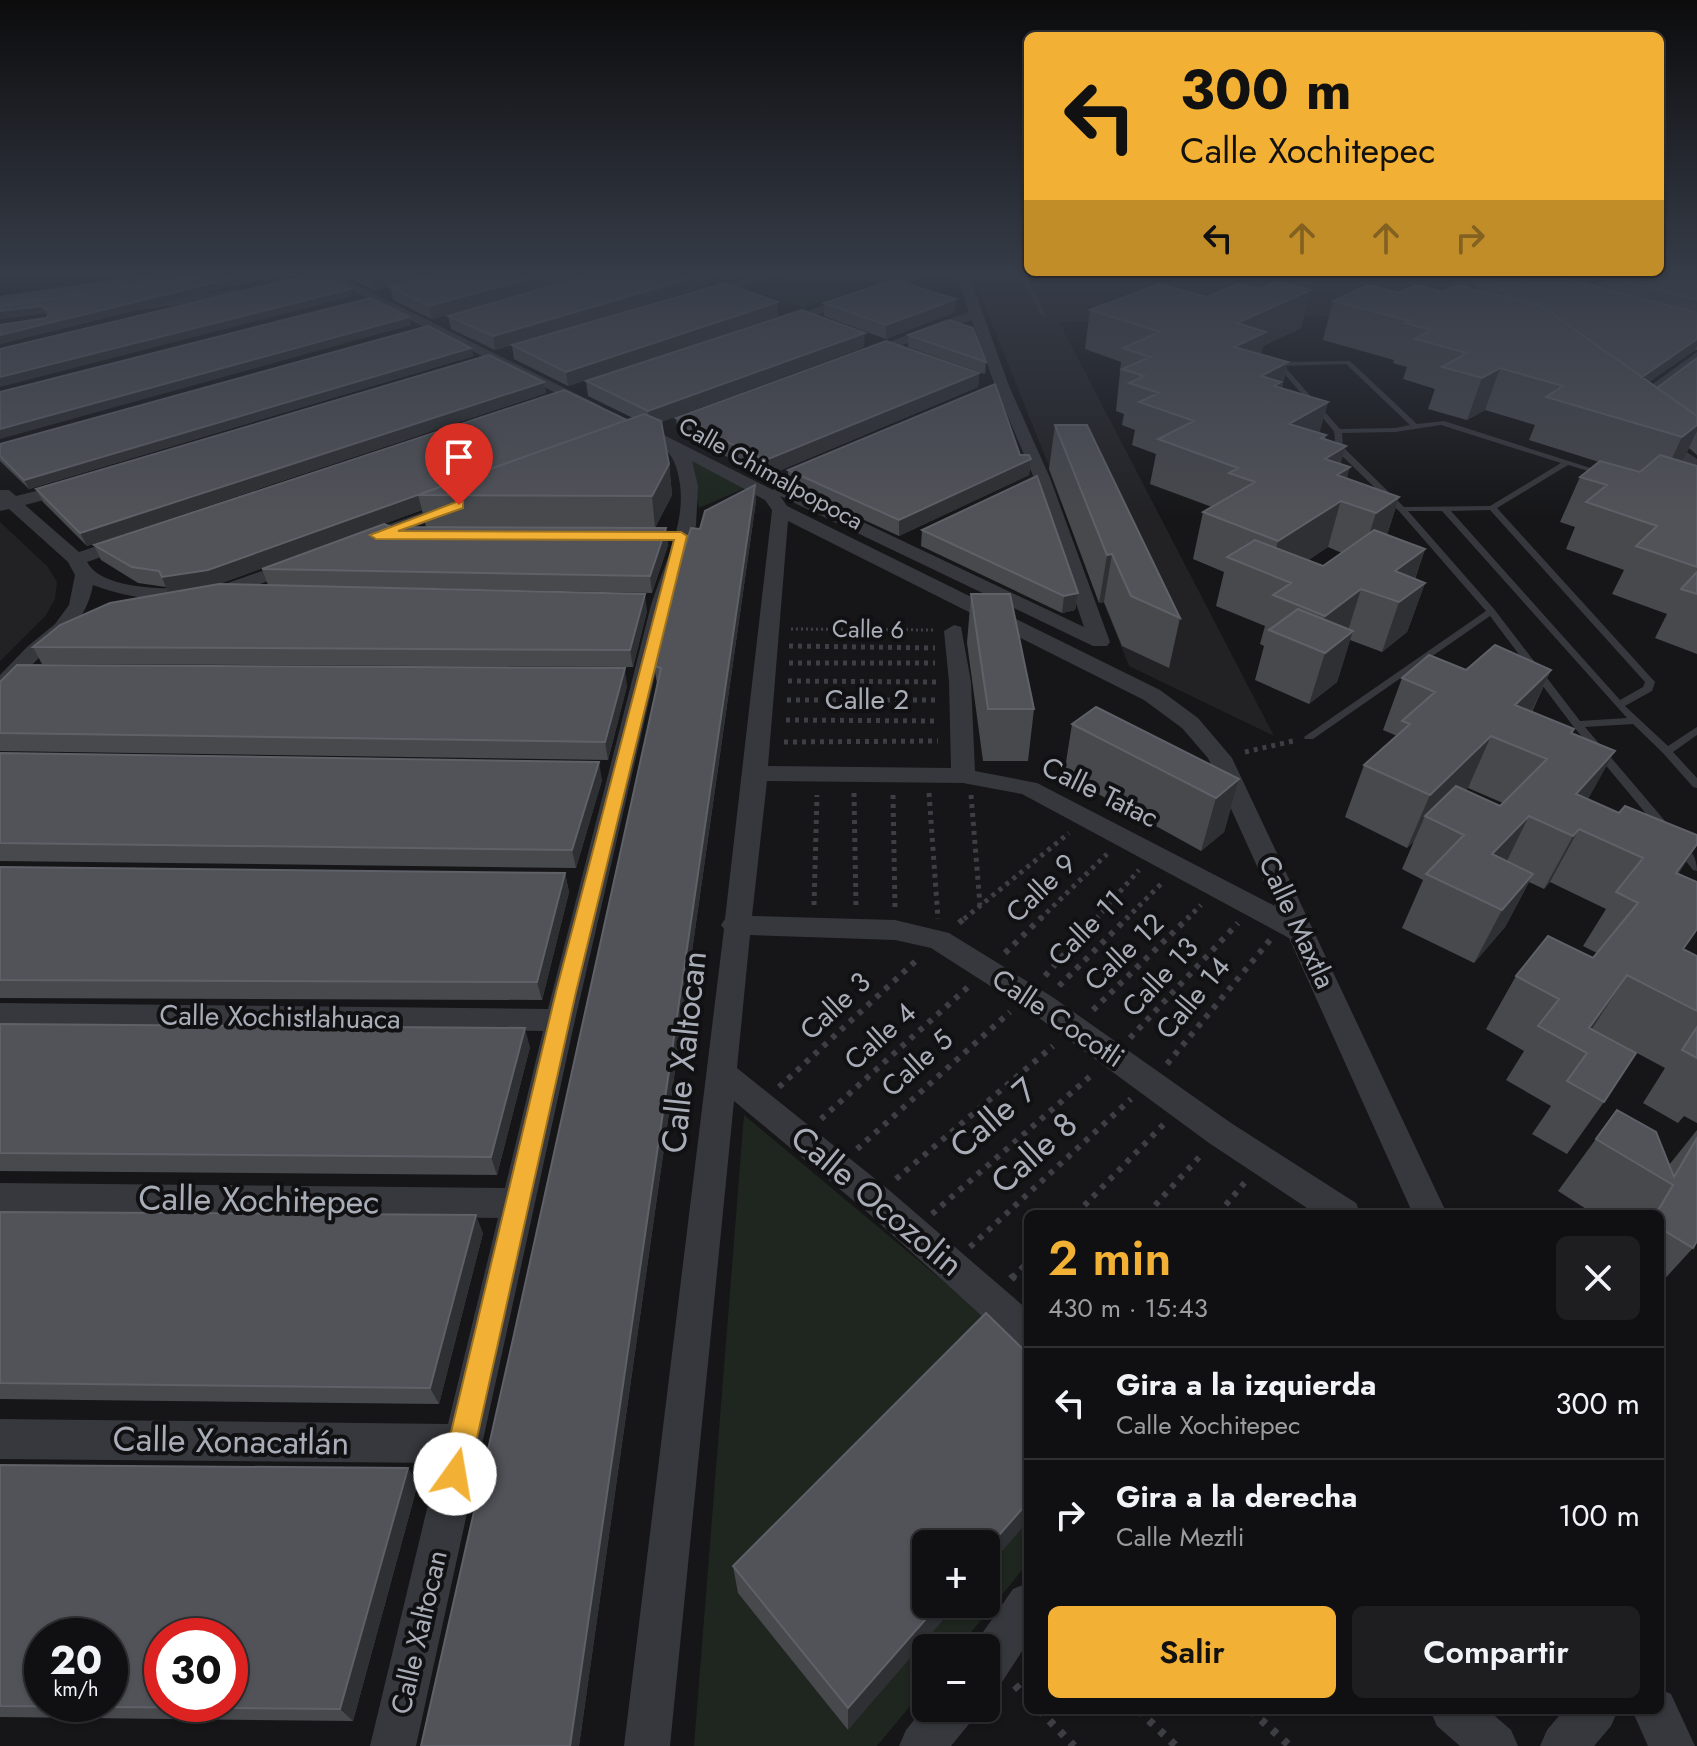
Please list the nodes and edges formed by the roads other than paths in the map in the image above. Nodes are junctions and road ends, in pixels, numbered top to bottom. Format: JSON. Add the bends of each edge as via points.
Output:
{"nodes":[{"id":1,"x":479,"y":353,"type":"edge"},
{"id":2,"x":516,"y":353,"type":"edge"},
{"id":3,"x":866,"y":353,"type":"edge"},
{"id":4,"x":903,"y":353,"type":"edge"},
{"id":5,"x":986,"y":353,"type":"edge"},
{"id":6,"x":910,"y":356,"type":"edge"},
{"id":7,"x":1697,"y":356,"type":"edge"},
{"id":8,"x":490,"y":362,"type":"junction"},
{"id":9,"x":840,"y":363,"type":"edge"},
{"id":10,"x":599,"y":384,"type":"edge"},
{"id":11,"x":570,"y":394,"type":"junction"},
{"id":12,"x":540,"y":404,"type":"edge"},
{"id":13,"x":1414,"y":425,"type":"junction"},
{"id":14,"x":1338,"y":431,"type":"junction"},
{"id":15,"x":669,"y":435,"type":"junction"},
{"id":16,"x":623,"y":445,"type":"edge"},
{"id":17,"x":1567,"y":462,"type":"junction"},
{"id":18,"x":1697,"y":467,"type":"edge"},
{"id":19,"x":1610,"y":475,"type":"edge"},
{"id":20,"x":89,"y":481,"type":"edge"},
{"id":21,"x":773,"y":490,"type":"junction"},
{"id":22,"x":478,"y":498,"type":"edge"},
{"id":23,"x":4,"y":500,"type":"edge"},
{"id":24,"x":735,"y":501,"type":"edge"},
{"id":25,"x":1492,"y":508,"type":"junction"},
{"id":26,"x":1402,"y":509,"type":"junction"},
{"id":27,"x":1445,"y":509,"type":"junction"},
{"id":28,"x":927,"y":533,"type":"edge"},
{"id":29,"x":151,"y":534,"type":"edge"},
{"id":30,"x":376,"y":535,"type":"junction"},
{"id":31,"x":437,"y":535,"type":"edge"},
{"id":32,"x":347,"y":546,"type":"edge"},
{"id":33,"x":898,"y":547,"type":"junction"},
{"id":34,"x":319,"y":556,"type":"edge"},
{"id":35,"x":80,"y":567,"type":"junction"},
{"id":36,"x":219,"y":594,"type":"junction"},
{"id":37,"x":266,"y":595,"type":"edge"},
{"id":38,"x":120,"y":609,"type":"edge"},
{"id":39,"x":1491,"y":611,"type":"junction"},
{"id":40,"x":92,"y":616,"type":"edge"},
{"id":41,"x":62,"y":628,"type":"junction"},
{"id":42,"x":44,"y":673,"type":"edge"},
{"id":43,"x":1111,"y":676,"type":"joint"},
{"id":44,"x":614,"y":677,"type":"edge"},
{"id":45,"x":646,"y":677,"type":"junction"},
{"id":46,"x":6,"y":680,"type":"edge"},
{"id":47,"x":959,"y":684,"type":"road end"},
{"id":48,"x":1619,"y":705,"type":"junction"},
{"id":49,"x":1635,"y":721,"type":"junction"},
{"id":50,"x":1577,"y":724,"type":"junction"},
{"id":51,"x":1697,"y":730,"type":"edge"},
{"id":52,"x":1309,"y":737,"type":"road end"},
{"id":53,"x":1667,"y":751,"type":"junction"},
{"id":54,"x":756,"y":773,"type":"junction"},
{"id":55,"x":966,"y":776,"type":"junction"},
{"id":56,"x":1697,"y":785,"type":"edge"},
{"id":57,"x":1697,"y":867,"type":"edge"},
{"id":58,"x":563,"y":879,"type":"edge"},
{"id":59,"x":594,"y":880,"type":"junction"},
{"id":60,"x":735,"y":925,"type":"junction"},
{"id":61,"x":1303,"y":933,"type":"junction"},
{"id":62,"x":0,"y":1014,"type":"edge"},
{"id":63,"x":560,"y":1020,"type":"junction"},
{"id":64,"x":722,"y":1074,"type":"junction"},
{"id":65,"x":0,"y":1198,"type":"edge"},
{"id":66,"x":518,"y":1203,"type":"junction"},
{"id":67,"x":1338,"y":1210,"type":"edge"},
{"id":68,"x":1428,"y":1210,"type":"edge"},
{"id":69,"x":1024,"y":1330,"type":"edge"},
{"id":70,"x":0,"y":1439,"type":"edge"},
{"id":71,"x":462,"y":1444,"type":"junction"},
{"id":72,"x":1024,"y":1610,"type":"edge"},
{"id":73,"x":1000,"y":1645,"type":"edge"},
{"id":74,"x":1458,"y":1714,"type":"edge"},
{"id":75,"x":1591,"y":1714,"type":"edge"},
{"id":76,"x":1657,"y":1714,"type":"edge"},
{"id":77,"x":942,"y":1722,"type":"edge"},
{"id":78,"x":393,"y":1746,"type":"edge"},
{"id":79,"x":647,"y":1746,"type":"edge"},
{"id":80,"x":922,"y":1746,"type":"edge"},
{"id":81,"x":1495,"y":1746,"type":"edge"},
{"id":82,"x":1563,"y":1746,"type":"edge"},
{"id":83,"x":1672,"y":1746,"type":"edge"}],
"edges":[{"from":1,"to":8,"type":"street","name":"Calle Chimalpopoca"},
{"from":2,"to":8,"type":"street"},
{"from":3,"to":9,"type":"street"},
{"from":4,"to":6,"type":"street"},
{"from":5,"to":33,"type":"street","via":[[993,387],[1100,642]]},
{"from":7,"to":18,"type":"street","via":[[1630,416]]},
{"from":8,"to":11,"type":"street","name":"Calle Chimalpopoca"},
{"from":10,"to":11,"type":"street"},
{"from":11,"to":12,"type":"street"},
{"from":11,"to":15,"type":"street","name":"Calle Chimalpopoca"},
{"from":13,"to":14,"type":"lane"},
{"from":13,"to":14,"type":"lane","via":[[1348,362],[1279,364]]},
{"from":13,"to":17,"type":"lane","via":[[1445,423]]},
{"from":14,"to":26,"type":"lane","via":[[1339,448]]},
{"from":15,"to":16,"type":"street"},
{"from":15,"to":21,"type":"street","name":"Calle Chimalpopoca"},
{"from":15,"to":45,"type":"street","name":"Calle Xaltocan","via":[[689,486],[686,528],[654,602]]},
{"from":17,"to":19,"type":"lane"},
{"from":17,"to":25,"type":"lane"},
{"from":20,"to":23,"type":"street"},
{"from":21,"to":24,"type":"street"},
{"from":21,"to":33,"type":"street"},
{"from":21,"to":43,"type":"street","name":"Calle Chimalpopoca"},
{"from":21,"to":54,"type":"street","name":"Calle Xaltocan"},
{"from":22,"to":30,"type":"street"},
{"from":23,"to":35,"type":"street"},
{"from":25,"to":27,"type":"lane"},
{"from":25,"to":48,"type":"lane","via":[[1650,682],[1648,689]]},
{"from":26,"to":27,"type":"lane"},
{"from":26,"to":39,"type":"lane"},
{"from":27,"to":48,"type":"lane"},
{"from":28,"to":33,"type":"street"},
{"from":29,"to":35,"type":"street"},
{"from":30,"to":31,"type":"street"},
{"from":30,"to":32,"type":"street"},
{"from":34,"to":36,"type":"street"},
{"from":35,"to":36,"type":"street","via":[[104,584],[141,592]]},
{"from":35,"to":41,"type":"street","via":[[79,605]]},
{"from":36,"to":37,"type":"street"},
{"from":36,"to":38,"type":"street"},
{"from":39,"to":50,"type":"lane"},
{"from":39,"to":52,"type":"lane"},
{"from":40,"to":41,"type":"street"},
{"from":41,"to":46,"type":"street"},
{"from":42,"to":46,"type":"street"},
{"from":43,"to":61,"type":"street","name":"Calle Maxtla","via":[[1178,711],[1206,737]]},
{"from":44,"to":45,"type":"street"},
{"from":45,"to":59,"type":"street","name":"Calle Xaltocan","via":[[612,770]]},
{"from":47,"to":55,"type":"street"},
{"from":48,"to":49,"type":"lane"},
{"from":49,"to":50,"type":"lane"},
{"from":49,"to":53,"type":"lane"},
{"from":50,"to":57,"type":"lane"},
{"from":51,"to":53,"type":"lane"},
{"from":53,"to":56,"type":"lane"},
{"from":54,"to":55,"type":"street","name":"Calle Tatac"},
{"from":54,"to":60,"type":"street","name":"Calle Xaltocan"},
{"from":55,"to":61,"type":"street","name":"Calle Tatac","via":[[1029,788]]},
{"from":58,"to":59,"type":"street"},
{"from":59,"to":63,"type":"street","name":"Calle Xaltocan"},
{"from":60,"to":64,"type":"street","name":"Calle Xaltocan"},
{"from":60,"to":67,"type":"street","name":"Calle Cocotli","via":[[895,930],[939,940]]},
{"from":61,"to":68,"type":"street","name":"Calle Maxtla"},
{"from":62,"to":63,"type":"street","name":"Calle Xochistlahuaca"},
{"from":63,"to":66,"type":"street","name":"Calle Xaltocan"},
{"from":64,"to":69,"type":"street","name":"Calle Ocozolin","via":[[914,1230]]},
{"from":64,"to":79,"type":"street","name":"Calle Xaltocan"},
{"from":65,"to":66,"type":"street","name":"Calle Xochitepec"},
{"from":66,"to":71,"type":"street","name":"Calle Xaltocan"},
{"from":70,"to":71,"type":"street","name":"Calle Xonacatlán"},
{"from":71,"to":78,"type":"street","name":"Calle Xaltocan"},
{"from":72,"to":73,"type":"street"},
{"from":74,"to":81,"type":"street"},
{"from":75,"to":82,"type":"street"},
{"from":76,"to":83,"type":"street"},
{"from":77,"to":80,"type":"street"}]}
